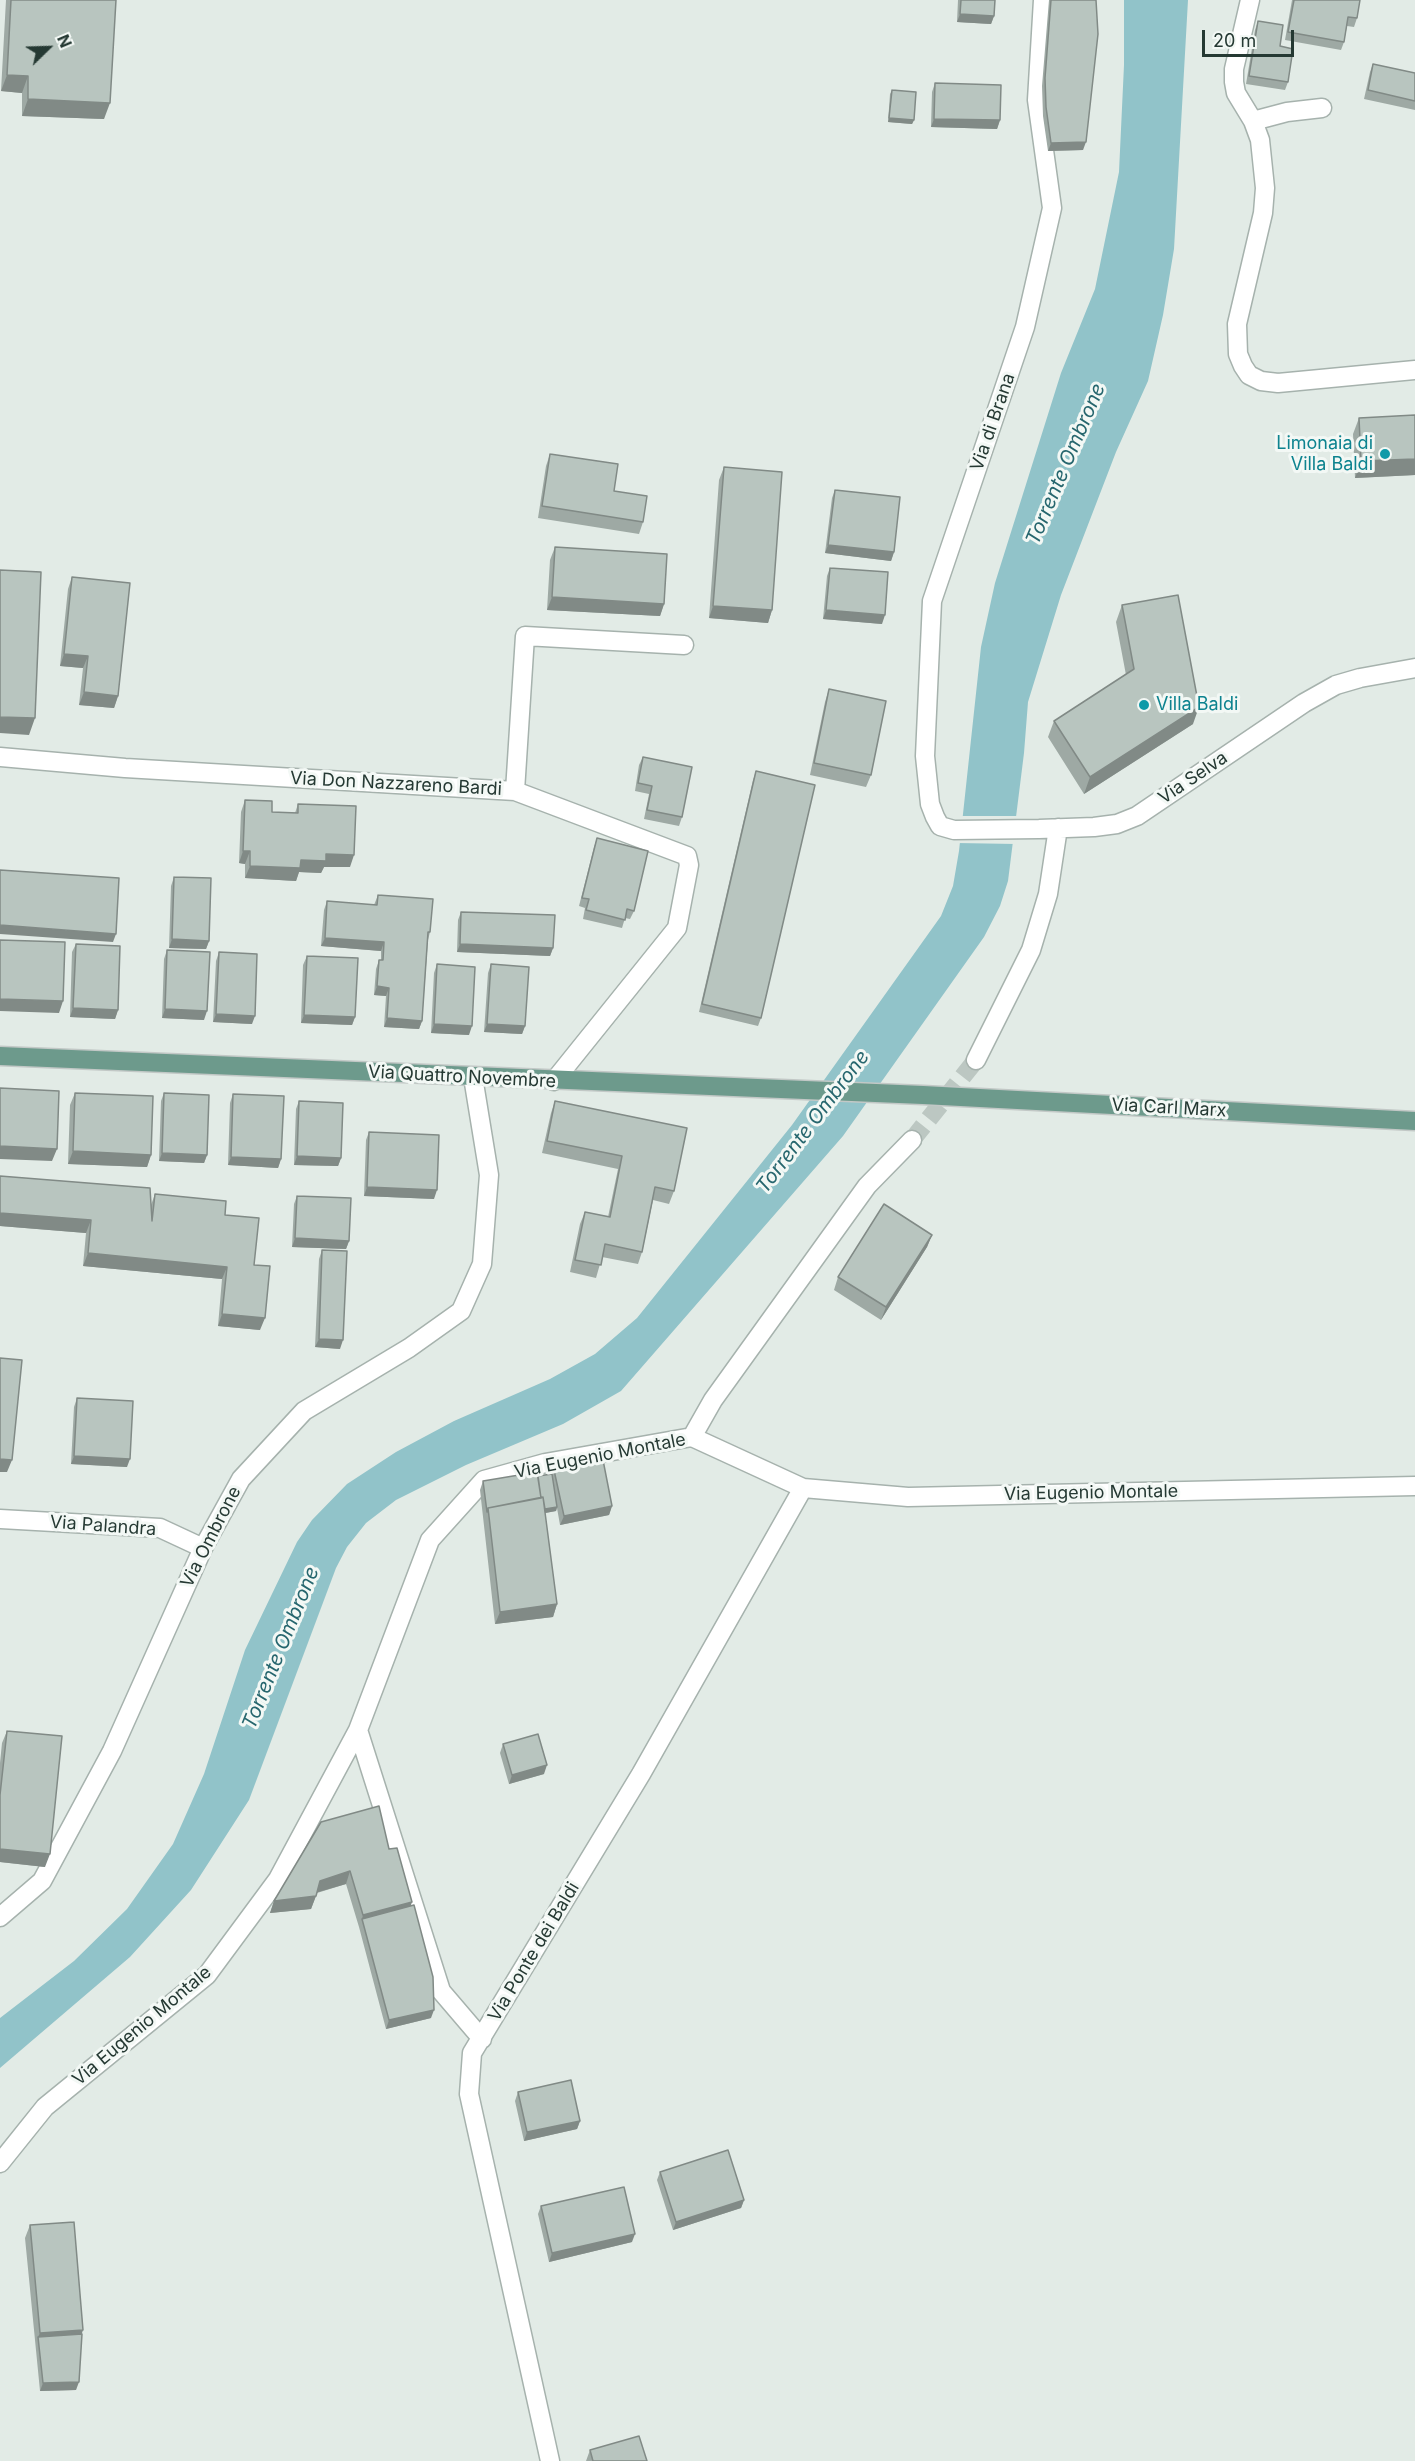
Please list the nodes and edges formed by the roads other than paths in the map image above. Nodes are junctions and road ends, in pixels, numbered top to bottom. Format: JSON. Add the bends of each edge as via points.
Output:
{"nodes":[{"id":1,"x":1043,"y":0,"type":"edge"},
{"id":2,"x":1250,"y":0,"type":"edge"},
{"id":3,"x":1322,"y":108,"type":"dead end"},
{"id":4,"x":1253,"y":121,"type":"junction"},
{"id":5,"x":1415,"y":370,"type":"edge"},
{"id":6,"x":684,"y":645,"type":"dead end"},
{"id":7,"x":1415,"y":668,"type":"edge"},
{"id":8,"x":0,"y":758,"type":"edge"},
{"id":9,"x":514,"y":791,"type":"junction"},
{"id":10,"x":1058,"y":828,"type":"junction"},
{"id":11,"x":954,"y":830,"type":"joint"},
{"id":12,"x":0,"y":1056,"type":"edge"},
{"id":13,"x":976,"y":1060,"type":"tunnel mouth"},
{"id":14,"x":473,"y":1077,"type":"junction"},
{"id":15,"x":554,"y":1081,"type":"junction"},
{"id":16,"x":923,"y":1095,"type":"joint"},
{"id":17,"x":1415,"y":1121,"type":"edge"},
{"id":18,"x":912,"y":1140,"type":"tunnel mouth"},
{"id":19,"x":692,"y":1437,"type":"junction"},
{"id":20,"x":1415,"y":1486,"type":"edge"},
{"id":21,"x":803,"y":1488,"type":"junction"},
{"id":22,"x":0,"y":1519,"type":"edge"},
{"id":23,"x":203,"y":1548,"type":"junction"},
{"id":24,"x":358,"y":1730,"type":"junction"},
{"id":25,"x":0,"y":1917,"type":"edge"},
{"id":26,"x":482,"y":2039,"type":"junction"},
{"id":27,"x":0,"y":2163,"type":"edge"},
{"id":28,"x":550,"y":2461,"type":"edge"}],
"edges":[{"from":1,"to":11,"type":"street","name":"Via di Brana","via":[[1037,100],[1052,208],[1025,327],[932,601],[925,756],[930,804],[940,826]]},
{"from":2,"to":4,"type":"street","via":[[1234,82],[1236,93]]},
{"from":3,"to":4,"type":"street"},
{"from":4,"to":5,"type":"street","via":[[1263,153],[1265,188],[1263,213],[1237,324],[1237,347],[1243,366],[1260,381],[1278,383]]},
{"from":6,"to":9,"type":"street","name":"Via Don Nazzareno Bardi","via":[[525,636]]},
{"from":7,"to":10,"type":"street","name":"Via Selva","via":[[1336,685],[1137,816],[1117,824]]},
{"from":8,"to":9,"type":"street","name":"Via Don Nazzareno Bardi"},
{"from":9,"to":15,"type":"street","via":[[687,856],[689,865],[677,928]]},
{"from":10,"to":11,"type":"street","name":"Via Selva"},
{"from":10,"to":13,"type":"street","via":[[1048,894],[1031,950]]},
{"from":12,"to":14,"type":"main road","name":"Via Quattro Novembre"},
{"from":14,"to":15,"type":"main road","name":"Via Quattro Novembre"},
{"from":14,"to":23,"type":"street","name":"Via Ombrone","via":[[489,1175],[482,1264],[461,1311],[304,1412],[241,1479]]},
{"from":15,"to":16,"type":"main road","name":"Via Quattro Novembre"},
{"from":16,"to":17,"type":"main road","name":"Via Carl Marx"},
{"from":18,"to":19,"type":"street","via":[[867,1186],[713,1400]]},
{"from":19,"to":21,"type":"street","name":"Via Eugenio Montale"},
{"from":19,"to":24,"type":"street","name":"Via Eugenio Montale","via":[[545,1463],[484,1480],[430,1540]]},
{"from":20,"to":21,"type":"street","name":"Via Eugenio Montale","via":[[908,1497]]},
{"from":21,"to":26,"type":"street","name":"Via Ponte dei Baldi","via":[[641,1774]]},
{"from":22,"to":23,"type":"street","name":"Via Palandra","via":[[160,1528]]},
{"from":23,"to":25,"type":"street","name":"Via Ombrone","via":[[112,1751],[42,1881]]},
{"from":24,"to":26,"type":"street","via":[[441,1991]]},
{"from":24,"to":27,"type":"street","name":"Via Eugenio Montale","via":[[278,1879],[207,1975],[45,2107]]},
{"from":26,"to":28,"type":"street","name":"Via Ponte dei Baldi","via":[[472,2053],[469,2094]]}]}
